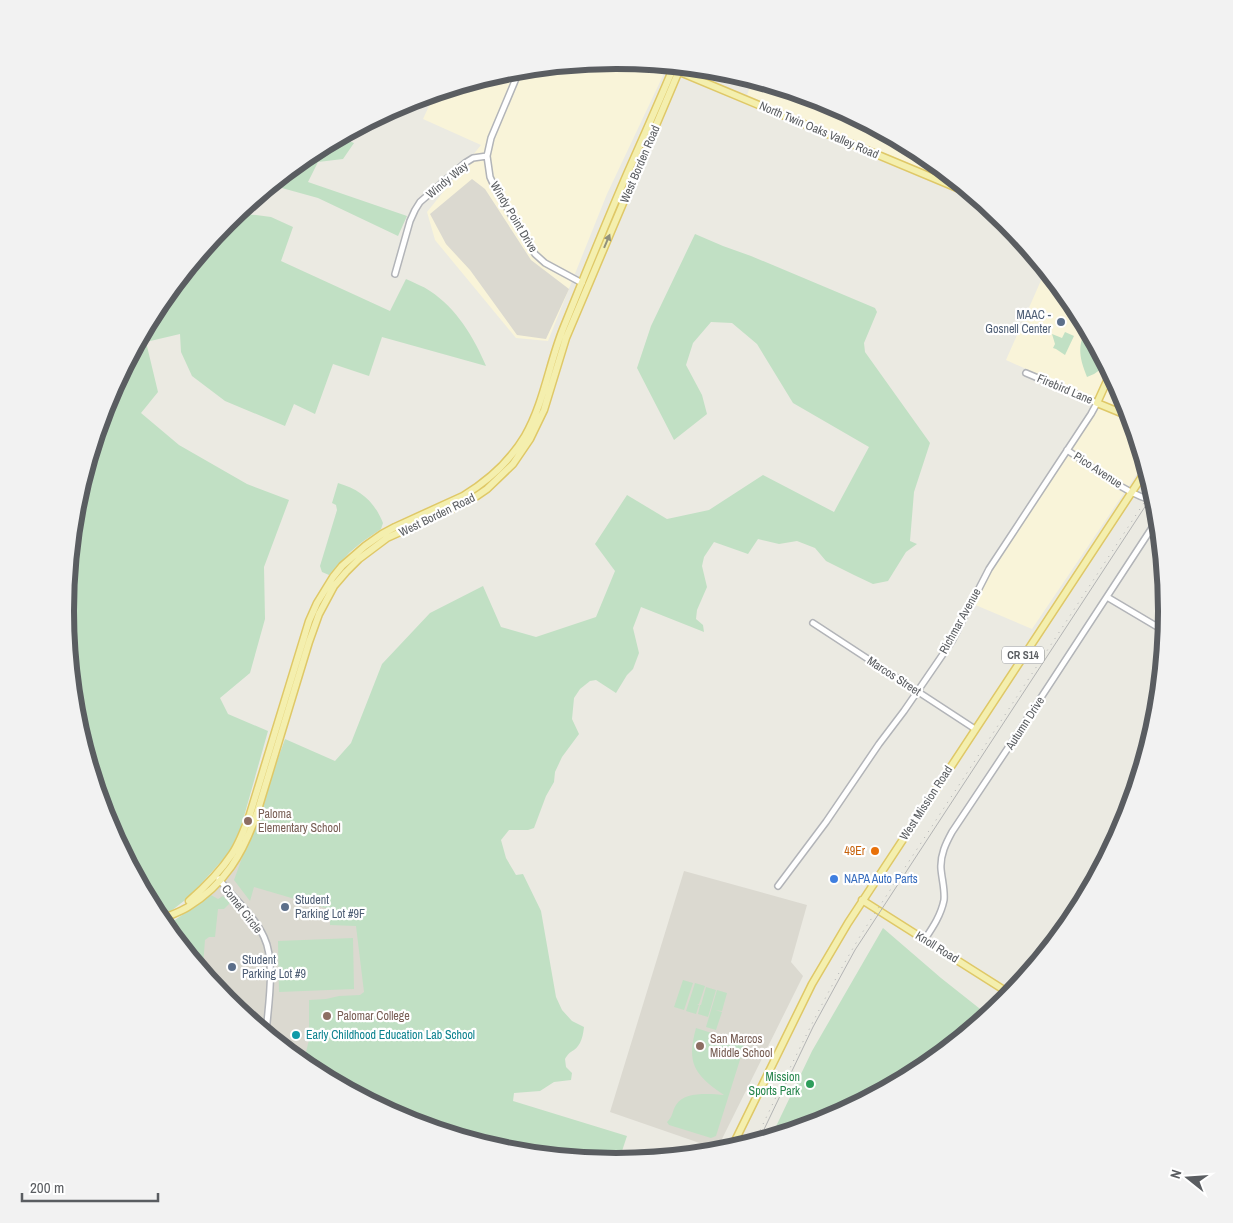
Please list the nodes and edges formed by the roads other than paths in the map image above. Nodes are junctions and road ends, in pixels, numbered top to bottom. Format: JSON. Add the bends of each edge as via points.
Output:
{"nodes":[{"id":1,"x":675,"y":72,"type":"edge"},
{"id":2,"x":675,"y":72,"type":"edge"},
{"id":3,"x":690,"y":73,"type":"edge"},
{"id":4,"x":517,"y":78,"type":"edge"},
{"id":5,"x":487,"y":156,"type":"junction"},
{"id":6,"x":953,"y":186,"type":"edge"},
{"id":7,"x":395,"y":274,"type":"dead end"},
{"id":8,"x":582,"y":283,"type":"junction"},
{"id":9,"x":1026,"y":374,"type":"dead end"},
{"id":10,"x":1107,"y":380,"type":"edge"},
{"id":11,"x":1097,"y":403,"type":"junction"},
{"id":12,"x":1121,"y":413,"type":"edge"},
{"id":13,"x":1067,"y":450,"type":"junction"},
{"id":14,"x":1142,"y":476,"type":"edge"},
{"id":15,"x":1131,"y":492,"type":"junction"},
{"id":16,"x":1147,"y":499,"type":"edge"},
{"id":17,"x":1153,"y":527,"type":"edge"},
{"id":18,"x":1107,"y":597,"type":"junction"},
{"id":19,"x":813,"y":623,"type":"dead end"},
{"id":20,"x":1159,"y":628,"type":"edge"},
{"id":21,"x":917,"y":690,"type":"junction"},
{"id":22,"x":975,"y":729,"type":"junction"},
{"id":23,"x":218,"y":878,"type":"junction"},
{"id":24,"x":778,"y":886,"type":"dead end"},
{"id":25,"x":862,"y":900,"type":"junction"},
{"id":26,"x":167,"y":916,"type":"edge"},
{"id":27,"x":925,"y":939,"type":"junction"},
{"id":28,"x":1005,"y":990,"type":"edge"},
{"id":29,"x":267,"y":1026,"type":"edge"},
{"id":30,"x":735,"y":1141,"type":"edge"}],
"edges":[{"from":1,"to":8,"type":"main road","name":"West Borden Road","via":[[627,174]]},
{"from":23,"to":2,"type":"main road","name":"West Borden Road","one_way":true,"via":[[243,848],[250,834],[309,642],[334,586],[359,559],[387,538],[457,507],[487,489],[513,464],[530,439],[544,410],[566,338]]},
{"from":3,"to":6,"type":"main road","name":"North Twin Oaks Valley Road"},
{"from":4,"to":5,"type":"street","via":[[491,138]]},
{"from":5,"to":7,"type":"street","name":"Windy Way","via":[[465,163],[420,202],[410,221]]},
{"from":5,"to":8,"type":"street","name":"Windy Point Drive","via":[[496,190],[535,254]]},
{"from":8,"to":23,"type":"main road","name":"West Borden Road","via":[[557,345],[539,407],[525,436],[506,462],[463,496],[374,539],[342,566],[324,591],[302,640],[250,814]]},
{"from":9,"to":11,"type":"street","name":"Firebird Lane"},
{"from":10,"to":11,"type":"main road","name":"Richmar Avenue"},
{"from":11,"to":12,"type":"main road","name":"Firebird Lane"},
{"from":11,"to":13,"type":"street","name":"Richmar Avenue"},
{"from":13,"to":15,"type":"street","name":"Pico Avenue"},
{"from":13,"to":21,"type":"street","name":"Richmar Avenue","via":[[989,569],[952,641]]},
{"from":14,"to":15,"type":"main road","name":"West Mission Road","number":"CR S14"},
{"from":15,"to":16,"type":"street","name":"Pico Avenue"},
{"from":15,"to":22,"type":"main road","name":"West Mission Road","number":"CR S14"},
{"from":17,"to":18,"type":"street","name":"Autumn Drive"},
{"from":18,"to":20,"type":"street"},
{"from":18,"to":27,"type":"street","name":"Autumn Drive","via":[[945,844],[941,868],[944,900],[939,916]]},
{"from":19,"to":21,"type":"street","name":"Marcos Street"},
{"from":21,"to":22,"type":"street","name":"Marcos Street"},
{"from":21,"to":24,"type":"street","name":"Richmar Avenue"},
{"from":22,"to":25,"type":"main road","name":"West Mission Road","number":"CR S14"},
{"from":23,"to":26,"type":"main road","name":"West Borden Road"},
{"from":23,"to":29,"type":"street","name":"Comet Circle","via":[[254,922],[269,952],[271,969]]},
{"from":25,"to":27,"type":"main road","name":"Knoll Road"},
{"from":25,"to":30,"type":"main road","name":"West Mission Road","number":"CR S14","via":[[812,984]]},
{"from":27,"to":28,"type":"main road","name":"Knoll Road"}]}
